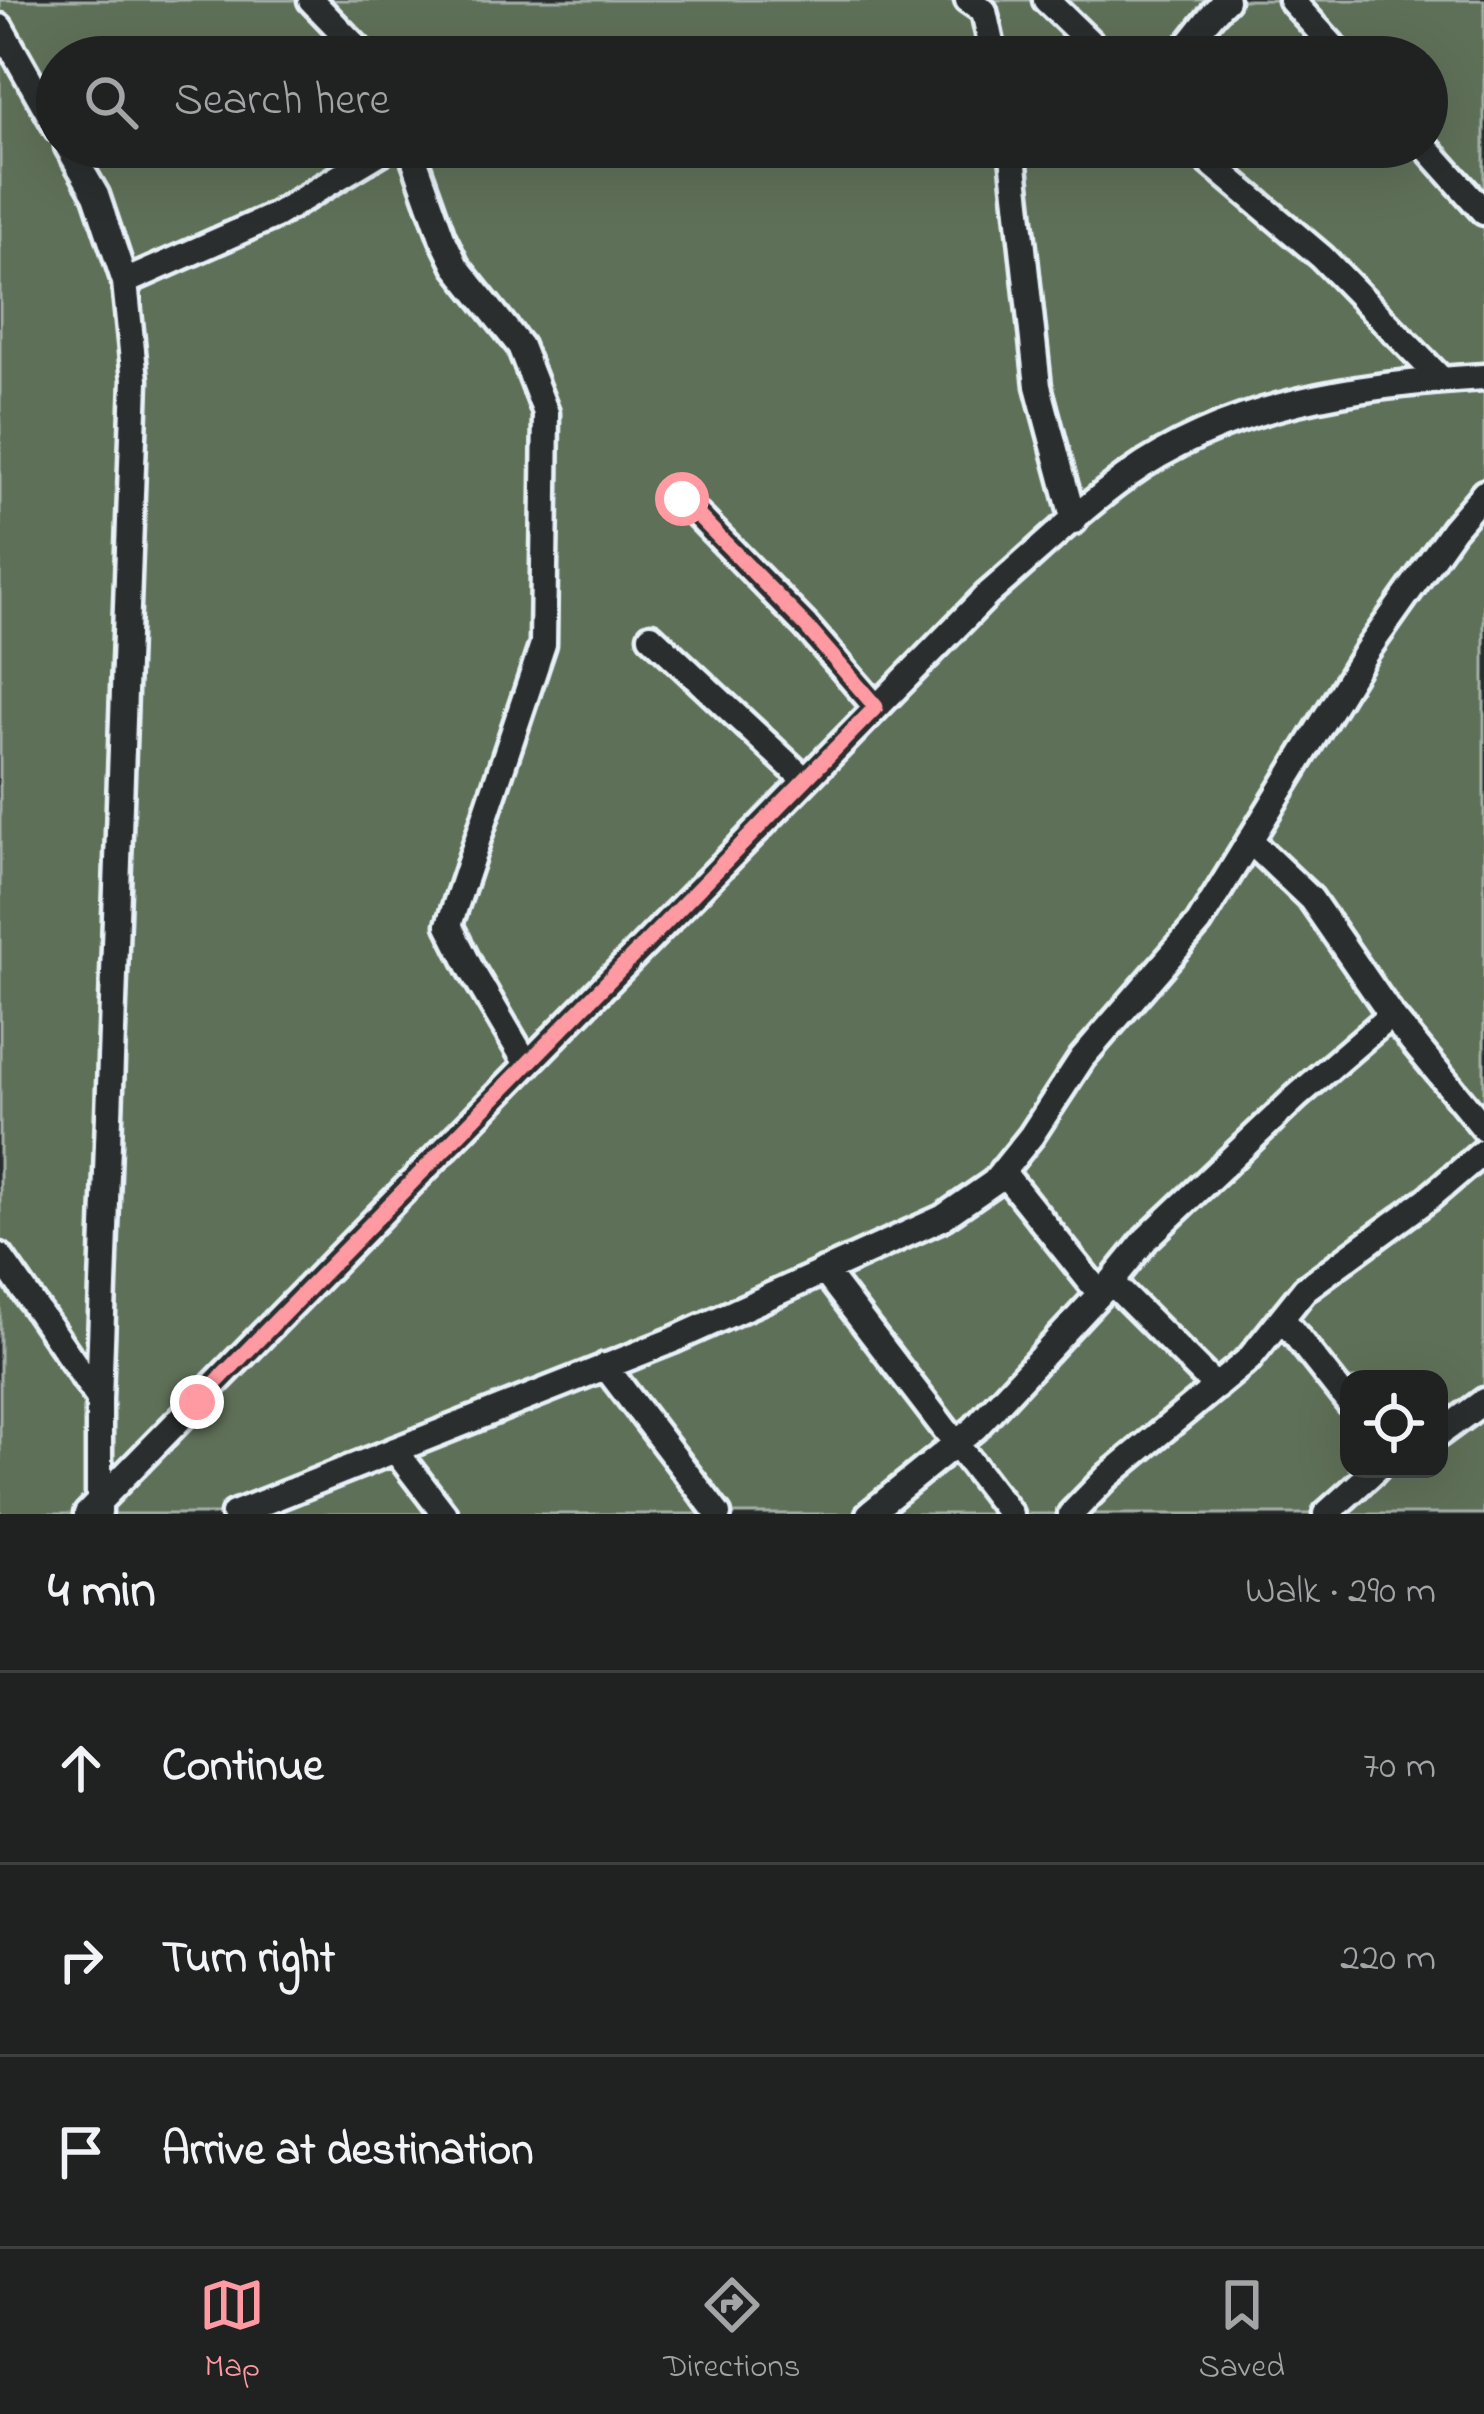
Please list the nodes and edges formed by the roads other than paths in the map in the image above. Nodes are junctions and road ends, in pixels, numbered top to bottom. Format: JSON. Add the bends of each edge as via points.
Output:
{"nodes":[{"id":1,"x":311,"y":0,"type":"edge"},
{"id":2,"x":968,"y":0,"type":"edge"},
{"id":3,"x":1046,"y":0,"type":"edge"},
{"id":4,"x":1226,"y":0,"type":"edge"},
{"id":5,"x":1291,"y":0,"type":"edge"},
{"id":6,"x":0,"y":27,"type":"edge"},
{"id":7,"x":346,"y":36,"type":"edge"},
{"id":8,"x":990,"y":36,"type":"edge"},
{"id":9,"x":1083,"y":36,"type":"edge"},
{"id":10,"x":1196,"y":36,"type":"edge"},
{"id":11,"x":1324,"y":36,"type":"edge"},
{"id":12,"x":36,"y":91,"type":"edge"},
{"id":13,"x":80,"y":168,"type":"edge"},
{"id":14,"x":353,"y":168,"type":"edge"},
{"id":15,"x":418,"y":168,"type":"edge"},
{"id":16,"x":1014,"y":168,"type":"edge"},
{"id":17,"x":1217,"y":168,"type":"edge"},
{"id":18,"x":1445,"y":168,"type":"edge"},
{"id":19,"x":1484,"y":212,"type":"edge"},
{"id":20,"x":125,"y":283,"type":"junction"},
{"id":21,"x":1484,"y":377,"type":"edge"},
{"id":22,"x":1441,"y":379,"type":"junction"},
{"id":23,"x":1484,"y":493,"type":"edge"},
{"id":24,"x":682,"y":499,"type":"dead end"},
{"id":25,"x":1074,"y":521,"type":"junction"},
{"id":26,"x":651,"y":637,"type":"dead end"},
{"id":27,"x":876,"y":707,"type":"junction"},
{"id":28,"x":805,"y":780,"type":"junction"},
{"id":29,"x":1250,"y":841,"type":"junction"},
{"id":30,"x":1391,"y":1015,"type":"junction"},
{"id":31,"x":527,"y":1064,"type":"junction"},
{"id":32,"x":1484,"y":1128,"type":"edge"},
{"id":33,"x":1484,"y":1151,"type":"edge"},
{"id":34,"x":1002,"y":1172,"type":"junction"},
{"id":35,"x":0,"y":1256,"type":"edge"},
{"id":36,"x":824,"y":1271,"type":"junction"},
{"id":37,"x":1106,"y":1288,"type":"junction"},
{"id":38,"x":1282,"y":1318,"type":"junction"},
{"id":39,"x":605,"y":1366,"type":"junction"},
{"id":40,"x":1216,"y":1387,"type":"junction"},
{"id":41,"x":1340,"y":1391,"type":"edge"},
{"id":42,"x":99,"y":1399,"type":"junction"},
{"id":43,"x":1484,"y":1401,"type":"edge"},
{"id":44,"x":1448,"y":1427,"type":"edge"},
{"id":45,"x":957,"y":1443,"type":"junction"},
{"id":46,"x":394,"y":1450,"type":"junction"},
{"id":47,"x":1366,"y":1478,"type":"edge"},
{"id":48,"x":95,"y":1511,"type":"edge"},
{"id":49,"x":236,"y":1514,"type":"edge"},
{"id":50,"x":444,"y":1514,"type":"edge"},
{"id":51,"x":718,"y":1514,"type":"edge"},
{"id":52,"x":869,"y":1514,"type":"edge"},
{"id":53,"x":1010,"y":1514,"type":"edge"},
{"id":54,"x":1071,"y":1514,"type":"edge"},
{"id":55,"x":1326,"y":1514,"type":"edge"}],
"edges":[{"from":1,"to":7,"type":"street"},
{"from":2,"to":8,"type":"street","via":[[985,11]]},
{"from":3,"to":9,"type":"street"},
{"from":4,"to":10,"type":"street"},
{"from":5,"to":11,"type":"street"},
{"from":6,"to":12,"type":"street"},
{"from":13,"to":20,"type":"street"},
{"from":14,"to":20,"type":"street","via":[[276,215]]},
{"from":15,"to":31,"type":"street","via":[[456,266],[520,346],[546,413],[543,644],[449,925]]},
{"from":16,"to":25,"type":"street","via":[[1038,386]]},
{"from":17,"to":22,"type":"street","via":[[1322,257]]},
{"from":18,"to":19,"type":"street"},
{"from":20,"to":42,"type":"street","via":[[136,380]]},
{"from":21,"to":22,"type":"street"},
{"from":22,"to":25,"type":"street","via":[[1309,398],[1203,432],[1128,475]]},
{"from":23,"to":29,"type":"street","via":[[1366,652]]},
{"from":24,"to":27,"type":"street"},
{"from":25,"to":27,"type":"street"},
{"from":26,"to":28,"type":"street"},
{"from":27,"to":28,"type":"street"},
{"from":28,"to":31,"type":"street"},
{"from":29,"to":30,"type":"street","via":[[1311,899]]},
{"from":29,"to":34,"type":"street","via":[[1199,923],[1082,1058]]},
{"from":30,"to":32,"type":"street"},
{"from":30,"to":37,"type":"street","via":[[1207,1179]]},
{"from":31,"to":48,"type":"street"},
{"from":33,"to":38,"type":"street","via":[[1305,1289]]},
{"from":34,"to":36,"type":"street","via":[[942,1218]]},
{"from":34,"to":37,"type":"street"},
{"from":35,"to":42,"type":"street"},
{"from":36,"to":39,"type":"street"},
{"from":36,"to":45,"type":"street"},
{"from":37,"to":40,"type":"street"},
{"from":37,"to":45,"type":"street"},
{"from":38,"to":40,"type":"street"},
{"from":38,"to":41,"type":"street"},
{"from":39,"to":46,"type":"street"},
{"from":39,"to":51,"type":"street"},
{"from":40,"to":54,"type":"street"},
{"from":42,"to":48,"type":"street"},
{"from":43,"to":44,"type":"street"},
{"from":45,"to":52,"type":"street"},
{"from":45,"to":53,"type":"street"},
{"from":46,"to":49,"type":"street"},
{"from":46,"to":50,"type":"street"},
{"from":47,"to":55,"type":"street"}]}
